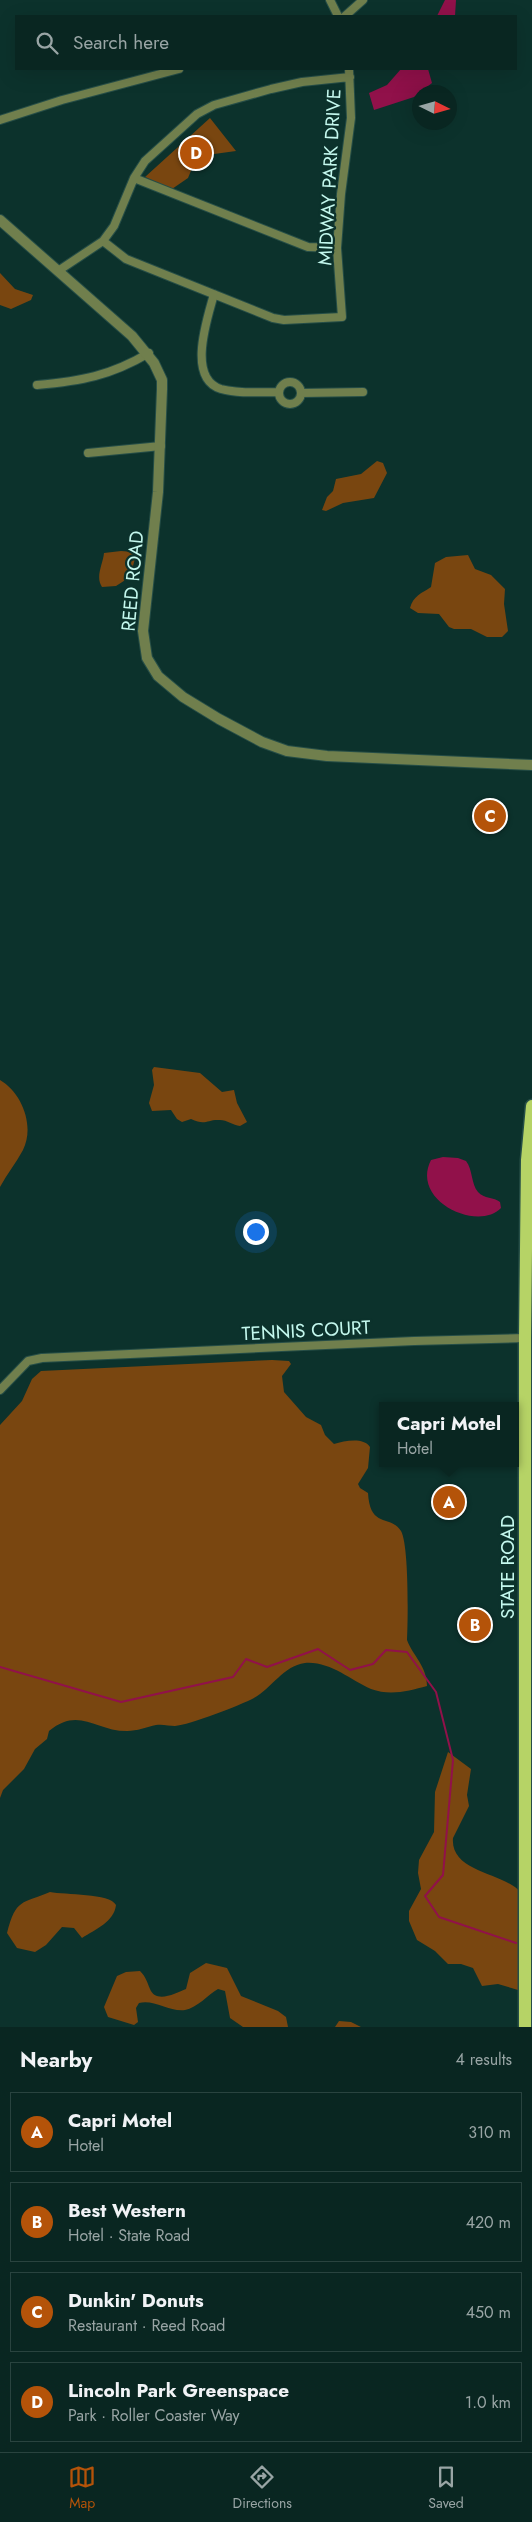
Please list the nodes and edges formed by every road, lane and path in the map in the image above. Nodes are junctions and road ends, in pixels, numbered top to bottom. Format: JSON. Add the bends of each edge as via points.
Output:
{"nodes":[{"id":1,"x":330,"y":0,"type":"edge"},
{"id":2,"x":363,"y":0,"type":"edge"},
{"id":3,"x":338,"y":15,"type":"edge"},
{"id":4,"x":346,"y":15,"type":"edge"},
{"id":5,"x":175,"y":70,"type":"edge"},
{"id":6,"x":349,"y":73,"type":"edge"},
{"id":7,"x":0,"y":120,"type":"edge"},
{"id":8,"x":134,"y":178,"type":"junction"},
{"id":9,"x":0,"y":220,"type":"edge"},
{"id":10,"x":103,"y":241,"type":"junction"},
{"id":11,"x":338,"y":248,"type":"junction"},
{"id":12,"x":58,"y":271,"type":"junction"},
{"id":13,"x":214,"y":294,"type":"junction"},
{"id":14,"x":148,"y":353,"type":"junction"},
{"id":15,"x":37,"y":385,"type":"dead end"},
{"id":16,"x":278,"y":392,"type":"junction"},
{"id":17,"x":363,"y":392,"type":"dead end"},
{"id":18,"x":301,"y":393,"type":"junction"},
{"id":19,"x":161,"y":446,"type":"junction"},
{"id":20,"x":88,"y":453,"type":"dead end"},
{"id":21,"x":532,"y":765,"type":"edge"},
{"id":22,"x":532,"y":1106,"type":"edge"},
{"id":23,"x":525,"y":1338,"type":"junction"},
{"id":24,"x":529,"y":1371,"type":"edge"},
{"id":25,"x":0,"y":1390,"type":"edge"},
{"id":26,"x":529,"y":1528,"type":"edge"},
{"id":27,"x":525,"y":2027,"type":"edge"}],
"edges":[{"from":1,"to":3,"type":"street"},
{"from":2,"to":4,"type":"street"},
{"from":5,"to":7,"type":"street"},
{"from":6,"to":8,"type":"street","via":[[214,105],[197,114],[152,154]]},
{"from":6,"to":11,"type":"street","name":"MIDWAY PARK DRIVE","via":[[351,118]]},
{"from":8,"to":10,"type":"street","via":[[114,226]]},
{"from":8,"to":11,"type":"street","via":[[308,248]]},
{"from":9,"to":12,"type":"street","name":"REED ROAD"},
{"from":10,"to":12,"type":"street"},
{"from":10,"to":13,"type":"street","via":[[126,259]]},
{"from":11,"to":13,"type":"street","name":"MIDWAY PARK DRIVE","via":[[342,317],[284,320]]},
{"from":12,"to":14,"type":"street","name":"REED ROAD"},
{"from":13,"to":16,"type":"street","via":[[202,344],[203,371],[209,381],[218,388],[233,392]]},
{"from":14,"to":15,"type":"street","via":[[126,367],[100,377]]},
{"from":14,"to":19,"type":"street","name":"REED ROAD","via":[[162,380]]},
{"from":16,"to":18,"type":"street","via":[[290,381],[299,386]]},
{"from":16,"to":18,"type":"street","via":[[283,402],[289,404],[299,400]]},
{"from":17,"to":18,"type":"street"},
{"from":19,"to":20,"type":"street"},
{"from":19,"to":21,"type":"street","name":"REED ROAD","via":[[144,631],[147,658],[165,683],[225,723],[287,751],[327,756]]},
{"from":22,"to":23,"type":"main road","name":"STATE ROAD","via":[[527,1160]]},
{"from":23,"to":24,"type":"main road","name":"STATE ROAD"},
{"from":23,"to":25,"type":"street","name":"TENNIS COURT","via":[[89,1355],[28,1361]]},
{"from":24,"to":26,"type":"main road","name":"STATE ROAD"},
{"from":26,"to":27,"type":"main road","name":"STATE ROAD"}]}
